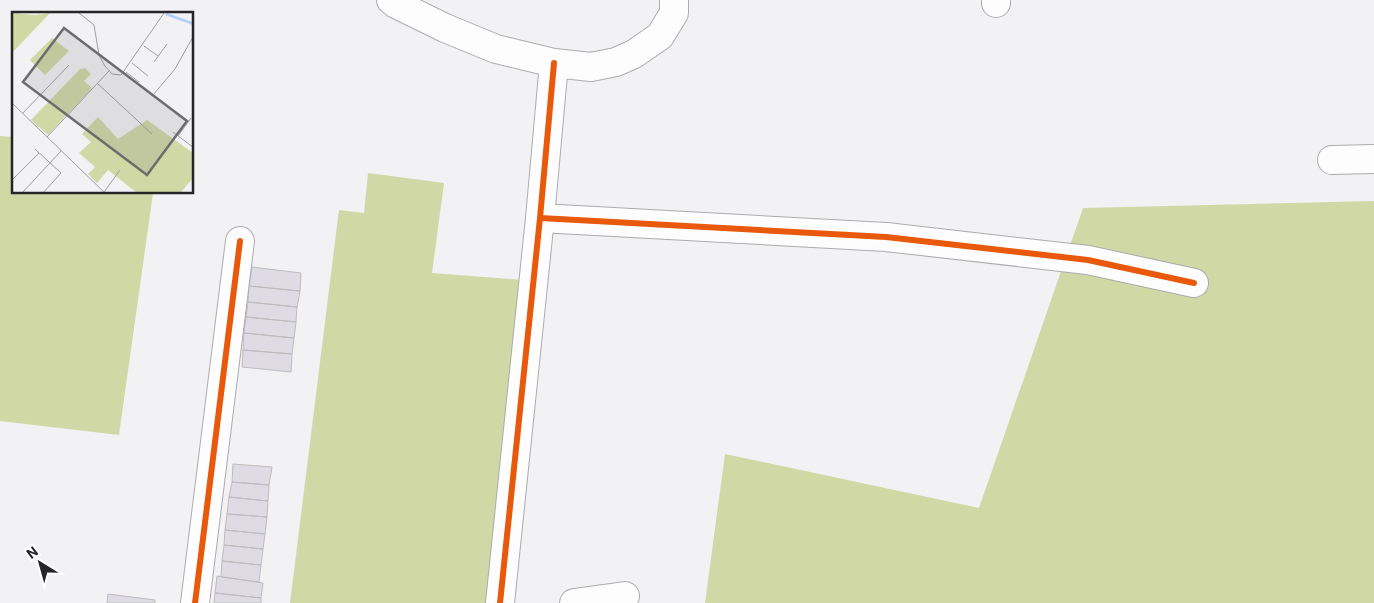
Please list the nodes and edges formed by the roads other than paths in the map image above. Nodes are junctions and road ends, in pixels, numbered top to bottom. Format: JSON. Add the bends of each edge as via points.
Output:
{"nodes":[{"id":1,"x":391,"y":0,"type":"edge"},
{"id":2,"x":674,"y":0,"type":"edge"},
{"id":3,"x":554,"y":63,"type":"junction"},
{"id":4,"x":1374,"y":159,"type":"edge"},
{"id":5,"x":1332,"y":160,"type":"dead end"},
{"id":6,"x":540,"y":218,"type":"junction"},
{"id":7,"x":240,"y":241,"type":"dead end"},
{"id":8,"x":1194,"y":283,"type":"dead end"},
{"id":9,"x":625,"y":596,"type":"dead end"},
{"id":10,"x":195,"y":603,"type":"edge"},
{"id":11,"x":500,"y":603,"type":"edge"},
{"id":12,"x":574,"y":603,"type":"edge"}],
"edges":[{"from":1,"to":3,"type":"street","via":[[445,28],[496,49]]},
{"from":2,"to":3,"type":"street","via":[[674,13],[660,36],[634,54],[591,67]]},
{"from":3,"to":6,"type":"street"},
{"from":4,"to":5,"type":"street"},
{"from":6,"to":8,"type":"street","via":[[886,237],[1088,260]]},
{"from":6,"to":11,"type":"street"},
{"from":7,"to":10,"type":"street"},
{"from":9,"to":12,"type":"street"}]}
